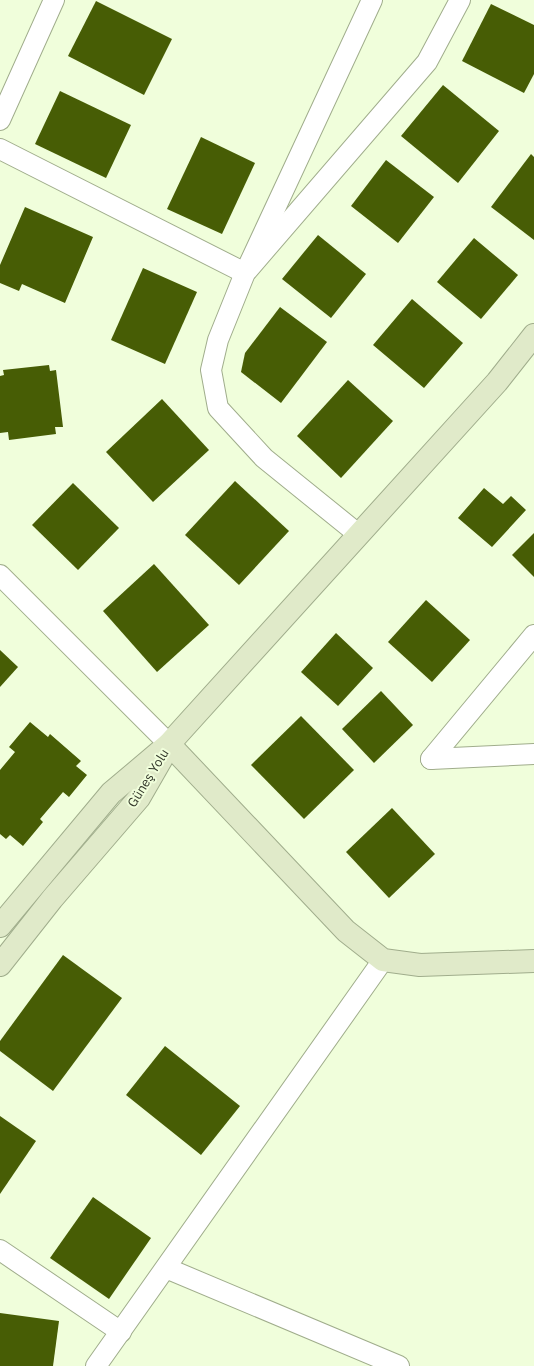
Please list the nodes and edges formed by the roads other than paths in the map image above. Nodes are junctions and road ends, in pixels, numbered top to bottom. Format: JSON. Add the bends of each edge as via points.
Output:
{"nodes":[{"id":1,"x":54,"y":0,"type":"edge"},
{"id":2,"x":372,"y":0,"type":"edge"},
{"id":3,"x":460,"y":0,"type":"edge"},
{"id":4,"x":0,"y":120,"type":"edge"},
{"id":5,"x":0,"y":148,"type":"edge"},
{"id":6,"x":245,"y":273,"type":"junction"},
{"id":7,"x":534,"y":335,"type":"edge"},
{"id":8,"x":358,"y":534,"type":"junction"},
{"id":9,"x":0,"y":575,"type":"edge"},
{"id":10,"x":534,"y":635,"type":"edge"},
{"id":11,"x":169,"y":744,"type":"junction"},
{"id":12,"x":534,"y":754,"type":"edge"},
{"id":13,"x":0,"y":926,"type":"edge"},
{"id":14,"x":383,"y":960,"type":"junction"},
{"id":15,"x":534,"y":961,"type":"edge"},
{"id":16,"x":0,"y":965,"type":"edge"},
{"id":17,"x":0,"y":1250,"type":"edge"},
{"id":18,"x":166,"y":1268,"type":"junction"},
{"id":19,"x":121,"y":1332,"type":"junction"},
{"id":20,"x":96,"y":1366,"type":"edge"},
{"id":21,"x":399,"y":1366,"type":"edge"}],
"edges":[{"from":1,"to":4,"type":"street"},
{"from":2,"to":6,"type":"street"},
{"from":3,"to":6,"type":"street","via":[[427,62]]},
{"from":5,"to":6,"type":"street"},
{"from":6,"to":8,"type":"street","via":[[218,340],[211,370],[218,408],[264,458]]},
{"from":7,"to":8,"type":"street","via":[[497,382]]},
{"from":8,"to":11,"type":"street"},
{"from":9,"to":11,"type":"street"},
{"from":10,"to":12,"type":"street","via":[[431,759]]},
{"from":11,"to":13,"type":"street","name":"Güneş Yolu","via":[[111,793]]},
{"from":11,"to":14,"type":"street","via":[[346,931]]},
{"from":11,"to":16,"type":"street","name":"Güneş Yolu","via":[[139,798],[52,899]]},
{"from":14,"to":15,"type":"street","via":[[420,965]]},
{"from":14,"to":18,"type":"street"},
{"from":17,"to":19,"type":"street"},
{"from":18,"to":19,"type":"street"},
{"from":18,"to":21,"type":"street"},
{"from":19,"to":20,"type":"street"}]}
